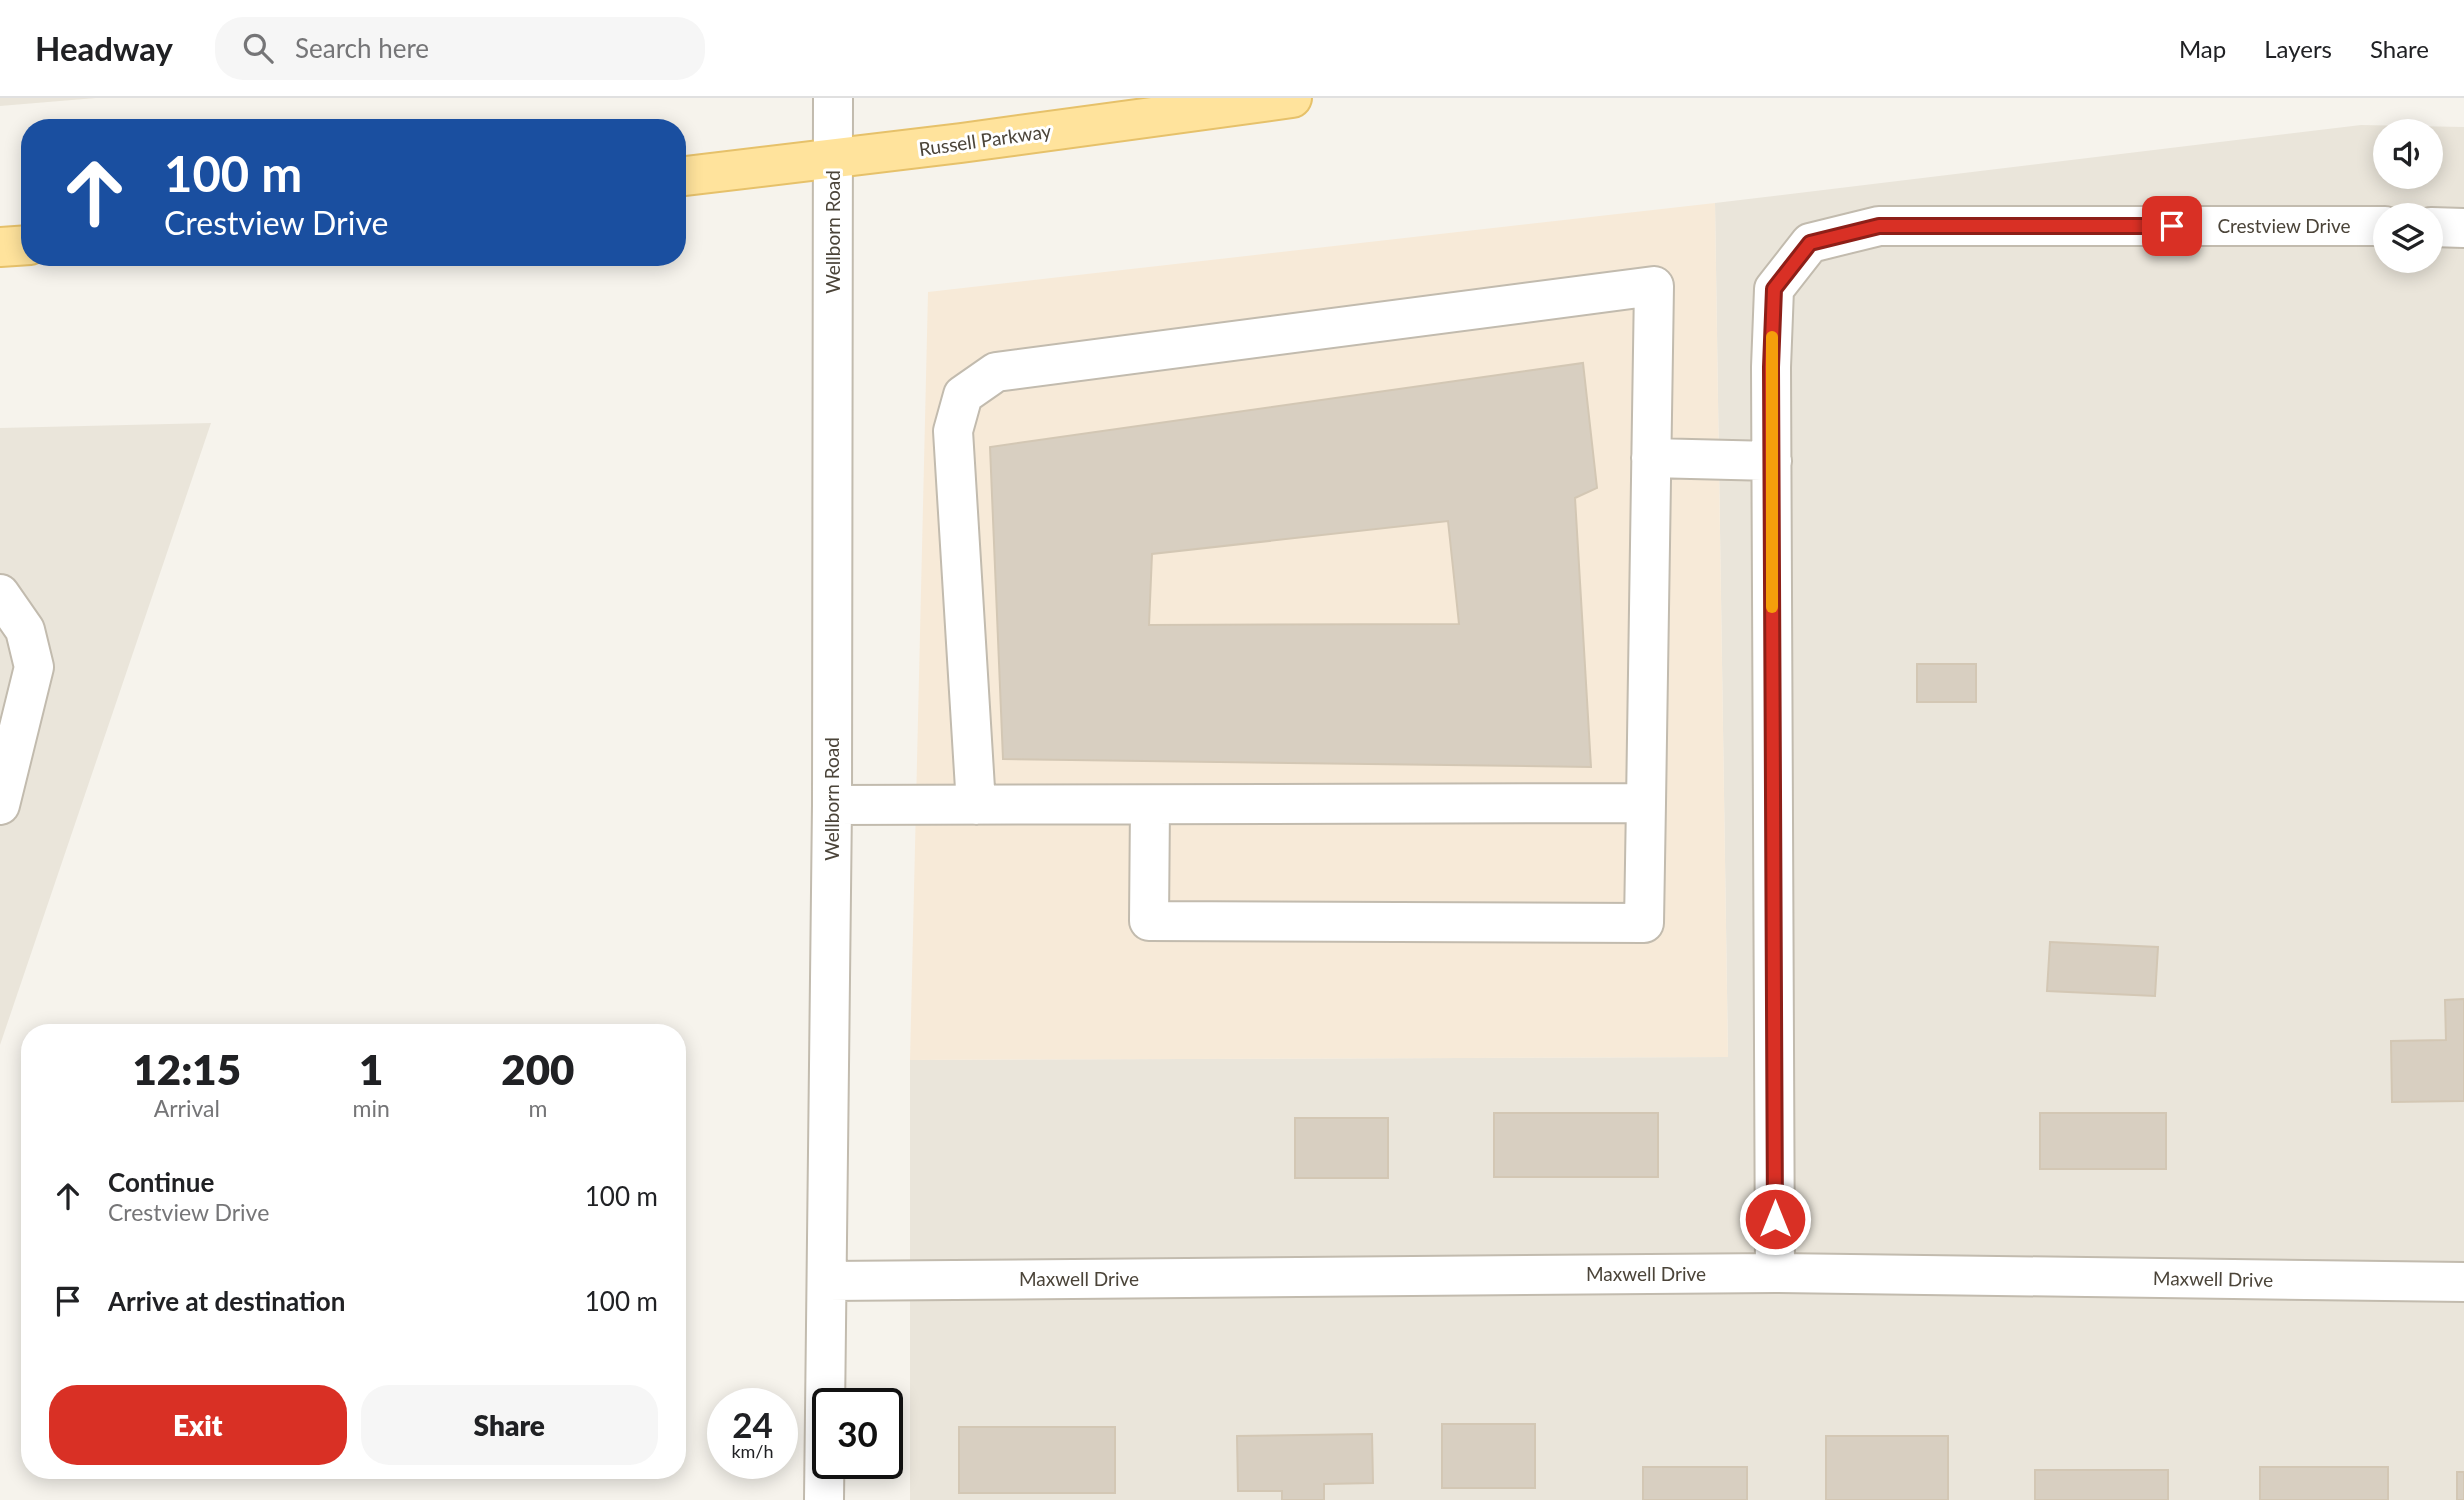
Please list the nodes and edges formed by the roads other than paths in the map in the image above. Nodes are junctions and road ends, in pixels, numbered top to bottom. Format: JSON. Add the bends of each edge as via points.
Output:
{"nodes":[{"id":1,"x":833,"y":98,"type":"edge"},
{"id":2,"x":1292,"y":98,"type":"edge"},
{"id":3,"x":833,"y":159,"type":"junction"},
{"id":4,"x":686,"y":176,"type":"edge"},
{"id":5,"x":2373,"y":226,"type":"edge"},
{"id":6,"x":2443,"y":227,"type":"edge"},
{"id":7,"x":2464,"y":228,"type":"edge"},
{"id":8,"x":21,"y":246,"type":"edge"},
{"id":9,"x":0,"y":247,"type":"edge"},
{"id":10,"x":1651,"y":458,"type":"junction"},
{"id":11,"x":1772,"y":461,"type":"junction"},
{"id":12,"x":0,"y":594,"type":"edge"},
{"id":13,"x":1646,"y":803,"type":"junction"},
{"id":14,"x":976,"y":804,"type":"junction"},
{"id":15,"x":1150,"y":804,"type":"junction"},
{"id":16,"x":832,"y":805,"type":"junction"},
{"id":17,"x":0,"y":806,"type":"edge"},
{"id":18,"x":1775,"y":1273,"type":"junction"},
{"id":19,"x":828,"y":1281,"type":"junction"},
{"id":20,"x":2464,"y":1282,"type":"edge"},
{"id":21,"x":824,"y":1500,"type":"edge"}],
"edges":[{"from":1,"to":3,"type":"street","name":"Wellborn Road"},
{"from":2,"to":3,"type":"main road","name":"Russell Parkway"},
{"from":3,"to":4,"type":"main road","name":"Russell Parkway"},
{"from":3,"to":16,"type":"street","name":"Wellborn Road"},
{"from":5,"to":11,"type":"street","name":"Crestview Drive","via":[[1879,226],[1810,243],[1774,289]]},
{"from":6,"to":7,"type":"street"},
{"from":8,"to":9,"type":"main road"},
{"from":10,"to":11,"type":"street"},
{"from":10,"to":13,"type":"street"},
{"from":10,"to":14,"type":"street","via":[[1654,286],[996,372],[963,395],[953,431]]},
{"from":11,"to":18,"type":"street","name":"Crestview Drive"},
{"from":12,"to":17,"type":"street","via":[[25,630],[34,667]]},
{"from":13,"to":15,"type":"street"},
{"from":13,"to":15,"type":"street","via":[[1644,923],[1149,921]]},
{"from":14,"to":15,"type":"street"},
{"from":14,"to":16,"type":"street"},
{"from":16,"to":19,"type":"street","name":"Wellborn Road"},
{"from":18,"to":19,"type":"street","name":"Maxwell Drive"},
{"from":18,"to":20,"type":"street","name":"Maxwell Drive"},
{"from":19,"to":21,"type":"street","name":"Wellborn Road"}]}
